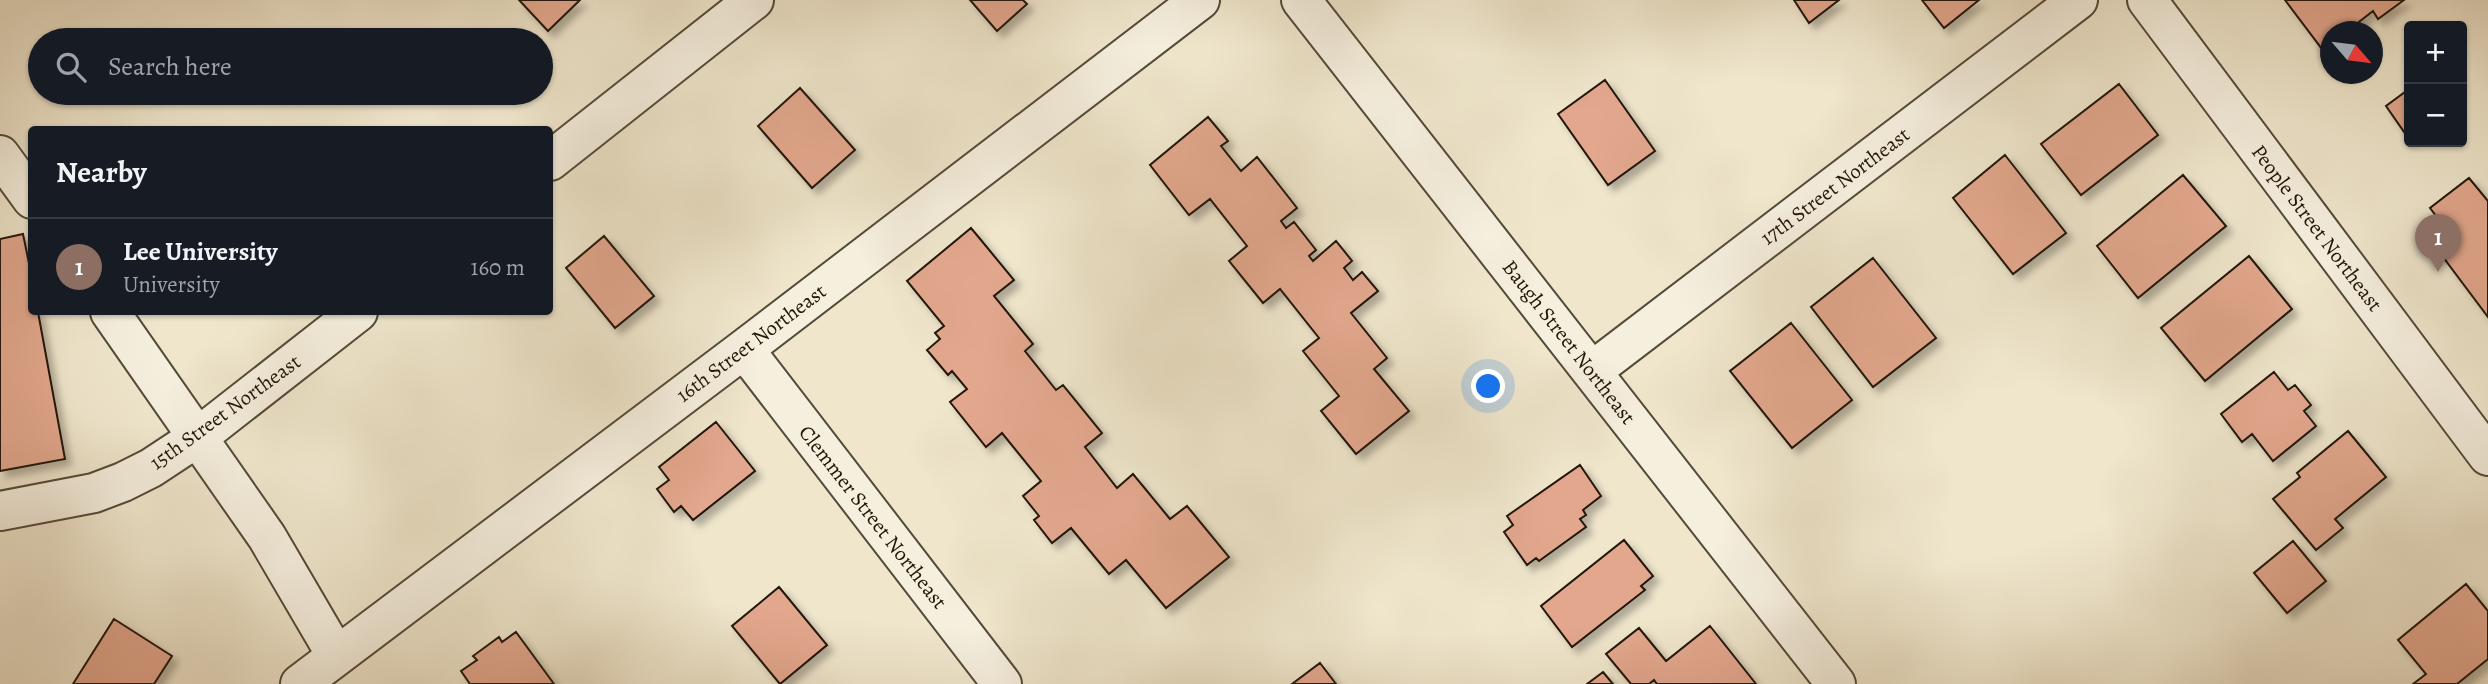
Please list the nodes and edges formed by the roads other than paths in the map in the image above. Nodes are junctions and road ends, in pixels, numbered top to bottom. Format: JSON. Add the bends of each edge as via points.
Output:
{"nodes":[{"id":1,"x":1200,"y":0,"type":"edge"},
{"id":2,"x":1301,"y":0,"type":"edge"},
{"id":3,"x":2078,"y":0,"type":"edge"},
{"id":4,"x":2147,"y":0,"type":"edge"},
{"id":5,"x":743,"y":3,"type":"edge"},
{"id":6,"x":0,"y":155,"type":"edge"},
{"id":7,"x":553,"y":159,"type":"edge"},
{"id":8,"x":28,"y":194,"type":"edge"},
{"id":9,"x":112,"y":315,"type":"edge"},
{"id":10,"x":354,"y":315,"type":"edge"},
{"id":11,"x":744,"y":349,"type":"junction"},
{"id":12,"x":1592,"y":371,"type":"junction"},
{"id":13,"x":198,"y":437,"type":"junction"},
{"id":14,"x":2488,"y":456,"type":"edge"},
{"id":15,"x":0,"y":511,"type":"edge"},
{"id":16,"x":336,"y":655,"type":"junction"},
{"id":17,"x":300,"y":684,"type":"edge"},
{"id":18,"x":1002,"y":684,"type":"edge"},
{"id":19,"x":1836,"y":684,"type":"edge"}],
"edges":[{"from":1,"to":11,"type":"street","name":"16th Street Northeast"},
{"from":2,"to":12,"type":"street","name":"Baugh Street Northeast"},
{"from":3,"to":12,"type":"street","name":"17th Street Northeast"},
{"from":4,"to":14,"type":"street","name":"People Street Northeast"},
{"from":5,"to":7,"type":"street"},
{"from":6,"to":8,"type":"street"},
{"from":9,"to":13,"type":"street"},
{"from":10,"to":13,"type":"street","name":"15th Street Northeast"},
{"from":11,"to":16,"type":"street","name":"16th Street Northeast"},
{"from":11,"to":18,"type":"street","name":"Clemmer Street Northeast"},
{"from":12,"to":19,"type":"street","name":"Baugh Street Northeast"},
{"from":13,"to":15,"type":"street","name":"15th Street Northeast","via":[[151,468],[94,493]]},
{"from":13,"to":16,"type":"street","via":[[267,537]]},
{"from":16,"to":17,"type":"street","name":"16th Street Northeast"}]}
